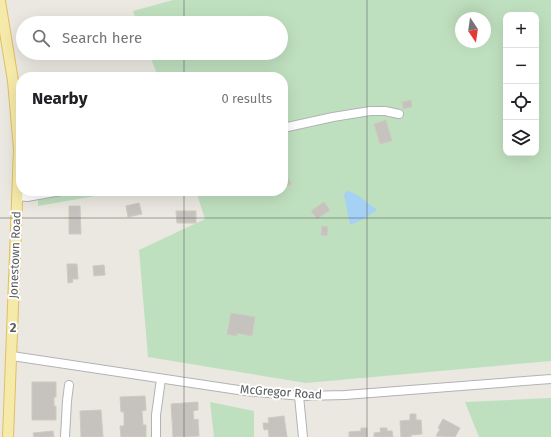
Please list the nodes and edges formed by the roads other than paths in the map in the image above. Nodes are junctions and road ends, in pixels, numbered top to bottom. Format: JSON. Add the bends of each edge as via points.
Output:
{"nodes":[{"id":1,"x":0,"y":2,"type":"edge"},
{"id":2,"x":3,"y":45,"type":"edge"},
{"id":3,"x":399,"y":114,"type":"dead end"},
{"id":4,"x":16,"y":122,"type":"edge"},
{"id":5,"x":288,"y":127,"type":"edge"},
{"id":6,"x":17,"y":196,"type":"joint"},
{"id":7,"x":34,"y":196,"type":"edge"},
{"id":8,"x":12,"y":356,"type":"junction"},
{"id":9,"x":161,"y":378,"type":"junction"},
{"id":10,"x":551,"y":379,"type":"edge"},
{"id":11,"x":70,"y":385,"type":"dead end"},
{"id":12,"x":299,"y":396,"type":"junction"},
{"id":13,"x":8,"y":437,"type":"edge"},
{"id":14,"x":65,"y":437,"type":"edge"},
{"id":15,"x":156,"y":437,"type":"edge"},
{"id":16,"x":303,"y":437,"type":"edge"}],
"edges":[{"from":1,"to":2,"type":"main road","name":"Jonestown Road"},
{"from":2,"to":4,"type":"main road","name":"Jonestown Road","via":[[13,81]]},
{"from":3,"to":5,"type":"street","via":[[385,110],[370,111]]},
{"from":6,"to":7,"type":"street"},
{"from":6,"to":8,"type":"main road","name":"Jonestown Road"},
{"from":8,"to":9,"type":"street","name":"McGregor Road"},
{"from":8,"to":13,"type":"main road","name":"Jonestown Road"},
{"from":9,"to":12,"type":"street","name":"McGregor Road","via":[[245,391]]},
{"from":9,"to":15,"type":"street"},
{"from":10,"to":12,"type":"street","name":"McGregor Road","via":[[345,395]]},
{"from":11,"to":14,"type":"street"},
{"from":12,"to":16,"type":"street"}]}
